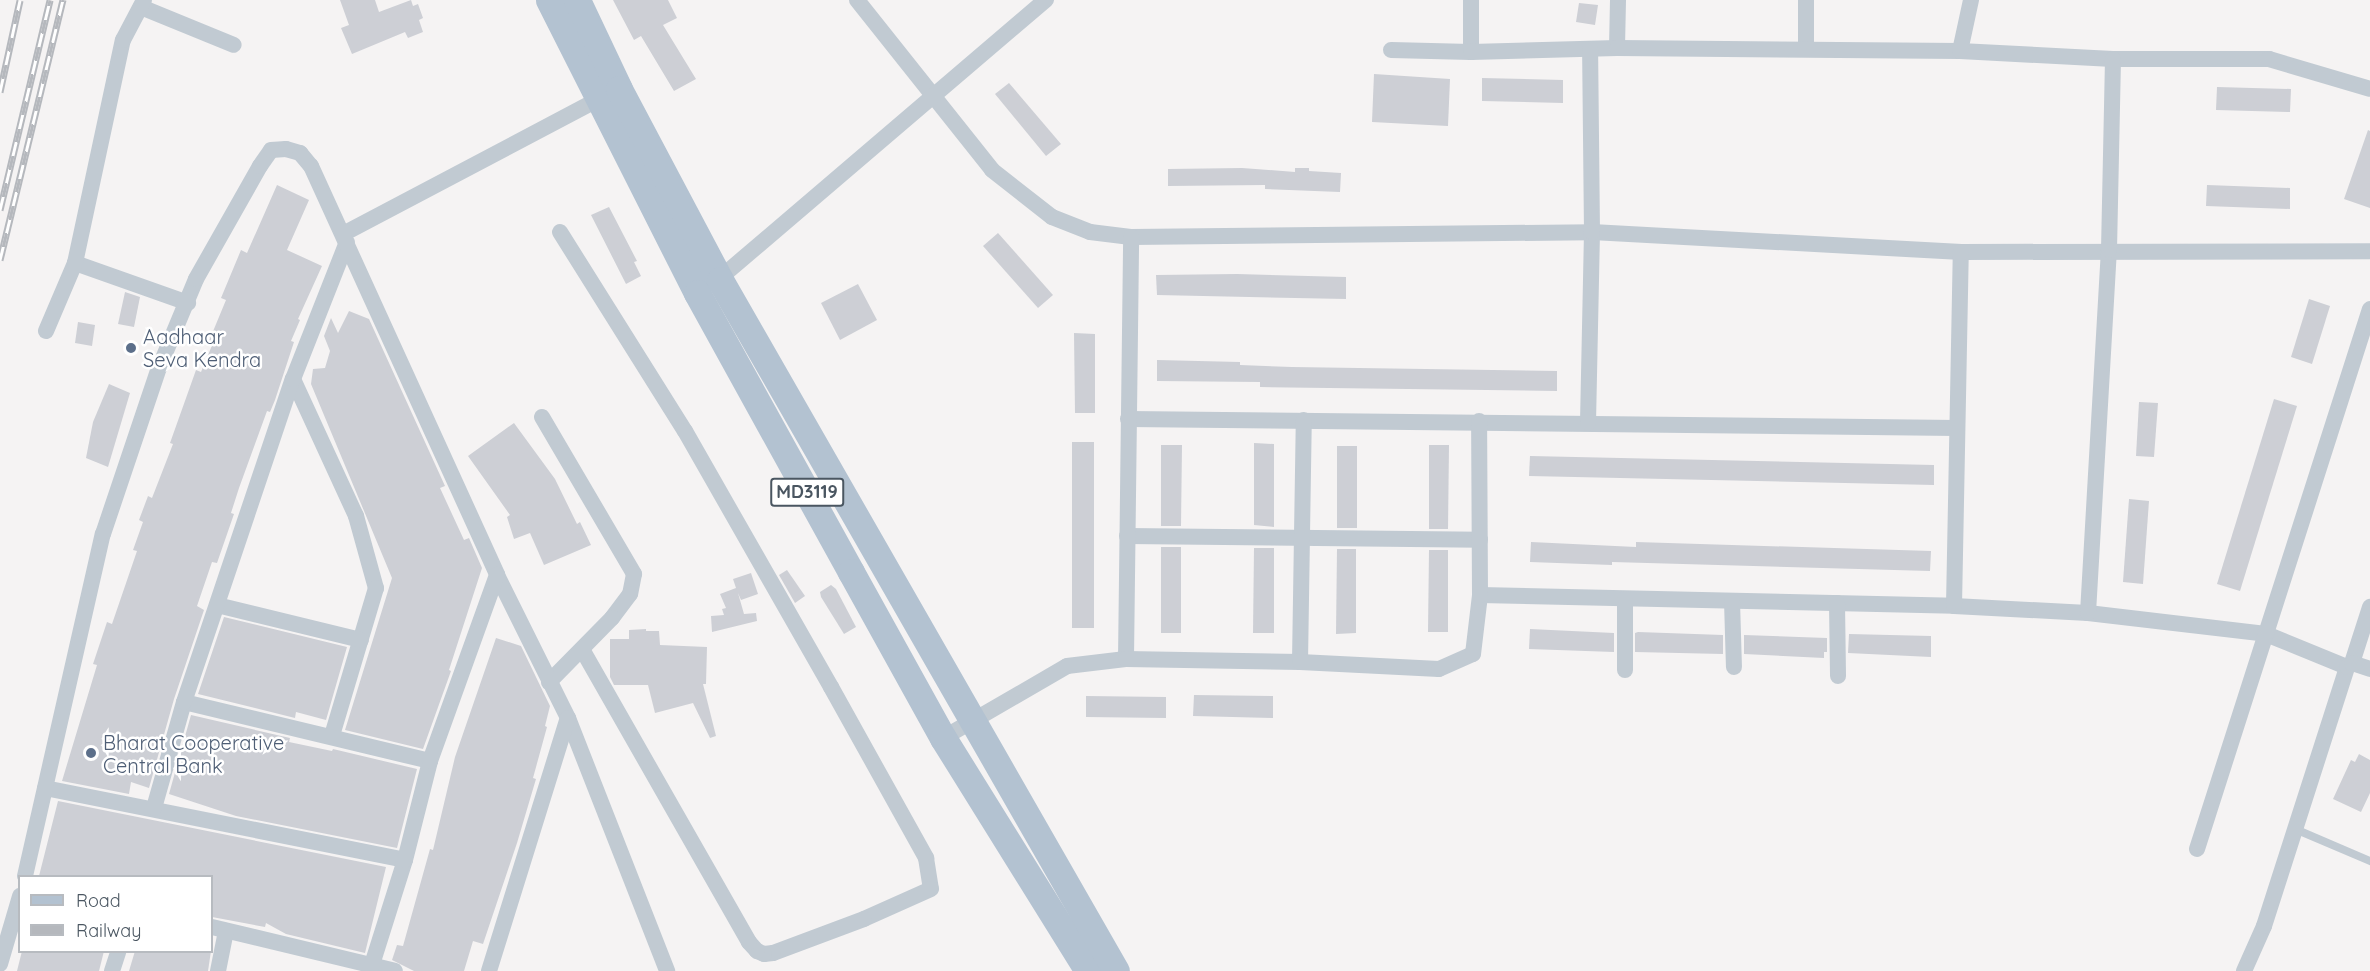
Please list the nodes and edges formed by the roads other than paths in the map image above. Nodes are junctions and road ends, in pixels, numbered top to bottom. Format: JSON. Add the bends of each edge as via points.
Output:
{"nodes":[{"id":1,"x":549,"y":0,"type":"edge"},
{"id":2,"x":577,"y":0,"type":"edge"},
{"id":3,"x":857,"y":0,"type":"edge"},
{"id":4,"x":1046,"y":0,"type":"edge"},
{"id":5,"x":1471,"y":0,"type":"edge"},
{"id":6,"x":1618,"y":0,"type":"edge"},
{"id":7,"x":1806,"y":0,"type":"edge"},
{"id":8,"x":1971,"y":0,"type":"edge"},
{"id":9,"x":142,"y":3,"type":"edge"},
{"id":10,"x":234,"y":45,"type":"dead end"},
{"id":11,"x":1617,"y":48,"type":"junction"},
{"id":12,"x":1806,"y":49,"type":"junction"},
{"id":13,"x":1391,"y":50,"type":"dead end"},
{"id":14,"x":1590,"y":50,"type":"junction"},
{"id":15,"x":1960,"y":51,"type":"junction"},
{"id":16,"x":1471,"y":52,"type":"junction"},
{"id":17,"x":2113,"y":59,"type":"junction"},
{"id":18,"x":2370,"y":88,"type":"edge"},
{"id":19,"x":609,"y":95,"type":"junction"},
{"id":20,"x":934,"y":96,"type":"junction"},
{"id":21,"x":560,"y":232,"type":"dead end"},
{"id":22,"x":1592,"y":232,"type":"junction"},
{"id":23,"x":1131,"y":237,"type":"junction"},
{"id":24,"x":345,"y":238,"type":"junction"},
{"id":25,"x":2109,"y":250,"type":"junction"},
{"id":26,"x":2370,"y":251,"type":"edge"},
{"id":27,"x":1961,"y":252,"type":"junction"},
{"id":28,"x":75,"y":263,"type":"junction"},
{"id":29,"x":720,"y":280,"type":"junction"},
{"id":30,"x":697,"y":293,"type":"junction"},
{"id":31,"x":188,"y":303,"type":"junction"},
{"id":32,"x":2370,"y":309,"type":"edge"},
{"id":33,"x":46,"y":332,"type":"dead end"},
{"id":34,"x":293,"y":379,"type":"junction"},
{"id":35,"x":542,"y":417,"type":"dead end"},
{"id":36,"x":1128,"y":419,"type":"junction"},
{"id":37,"x":1304,"y":420,"type":"junction"},
{"id":38,"x":1479,"y":422,"type":"junction"},
{"id":39,"x":1588,"y":423,"type":"junction"},
{"id":40,"x":1957,"y":428,"type":"junction"},
{"id":41,"x":1127,"y":536,"type":"junction"},
{"id":42,"x":1301,"y":538,"type":"junction"},
{"id":43,"x":1480,"y":540,"type":"junction"},
{"id":44,"x":497,"y":575,"type":"junction"},
{"id":45,"x":1480,"y":595,"type":"junction"},
{"id":46,"x":1625,"y":598,"type":"junction"},
{"id":47,"x":1732,"y":601,"type":"junction"},
{"id":48,"x":1838,"y":603,"type":"junction"},
{"id":49,"x":217,"y":605,"type":"junction"},
{"id":50,"x":1954,"y":606,"type":"junction"},
{"id":51,"x":2370,"y":608,"type":"edge"},
{"id":52,"x":2088,"y":613,"type":"junction"},
{"id":53,"x":2266,"y":634,"type":"junction"},
{"id":54,"x":361,"y":640,"type":"junction"},
{"id":55,"x":582,"y":649,"type":"junction"},
{"id":56,"x":1126,"y":659,"type":"junction"},
{"id":57,"x":1300,"y":662,"type":"junction"},
{"id":58,"x":2349,"y":665,"type":"junction"},
{"id":59,"x":1734,"y":667,"type":"dead end"},
{"id":60,"x":2370,"y":669,"type":"edge"},
{"id":61,"x":1625,"y":670,"type":"dead end"},
{"id":62,"x":1838,"y":676,"type":"dead end"},
{"id":63,"x":549,"y":682,"type":"junction"},
{"id":64,"x":184,"y":702,"type":"junction"},
{"id":65,"x":568,"y":718,"type":"junction"},
{"id":66,"x":972,"y":720,"type":"junction"},
{"id":67,"x":332,"y":736,"type":"junction"},
{"id":68,"x":943,"y":738,"type":"junction"},
{"id":69,"x":430,"y":761,"type":"junction"},
{"id":70,"x":45,"y":788,"type":"junction"},
{"id":71,"x":154,"y":808,"type":"junction"},
{"id":72,"x":2295,"y":829,"type":"junction"},
{"id":73,"x":2197,"y":849,"type":"dead end"},
{"id":74,"x":405,"y":860,"type":"junction"},
{"id":75,"x":2370,"y":861,"type":"edge"},
{"id":76,"x":25,"y":875,"type":"edge"},
{"id":77,"x":18,"y":903,"type":"edge"},
{"id":78,"x":219,"y":929,"type":"edge"},
{"id":79,"x":117,"y":953,"type":"edge"},
{"id":80,"x":0,"y":964,"type":"edge"},
{"id":81,"x":371,"y":968,"type":"edge"},
{"id":82,"x":112,"y":971,"type":"edge"},
{"id":83,"x":218,"y":971,"type":"edge"},
{"id":84,"x":395,"y":971,"type":"edge"},
{"id":85,"x":489,"y":971,"type":"edge"},
{"id":86,"x":667,"y":971,"type":"edge"},
{"id":87,"x":1088,"y":971,"type":"edge"},
{"id":88,"x":1116,"y":971,"type":"edge"},
{"id":89,"x":2244,"y":971,"type":"edge"}],
"edges":[{"from":1,"to":19,"type":"main road","number":"MD3119"},
{"from":2,"to":19,"type":"main road","number":"MD3119"},
{"from":3,"to":20,"type":"street"},
{"from":4,"to":20,"type":"street"},
{"from":5,"to":16,"type":"street"},
{"from":6,"to":11,"type":"street"},
{"from":7,"to":12,"type":"street"},
{"from":8,"to":15,"type":"street"},
{"from":9,"to":10,"type":"street"},
{"from":9,"to":28,"type":"street","via":[[123,40]]},
{"from":11,"to":12,"type":"street"},
{"from":11,"to":14,"type":"street"},
{"from":12,"to":15,"type":"street"},
{"from":13,"to":16,"type":"street"},
{"from":14,"to":16,"type":"street"},
{"from":14,"to":22,"type":"street"},
{"from":15,"to":17,"type":"street"},
{"from":17,"to":18,"type":"street","via":[[2270,59]]},
{"from":17,"to":25,"type":"street"},
{"from":19,"to":24,"type":"street"},
{"from":19,"to":29,"type":"main road","number":"MD3119"},
{"from":19,"to":30,"type":"main road","number":"MD3119"},
{"from":20,"to":23,"type":"street","via":[[992,170],[1052,217],[1090,232]]},
{"from":20,"to":29,"type":"street"},
{"from":21,"to":55,"type":"street","via":[[685,431],[831,687],[926,858],[932,889],[864,920],[773,953],[757,951]]},
{"from":22,"to":23,"type":"street"},
{"from":22,"to":27,"type":"street"},
{"from":22,"to":39,"type":"street"},
{"from":23,"to":36,"type":"street"},
{"from":24,"to":31,"type":"street","via":[[311,166],[300,153],[271,150],[196,279]]},
{"from":24,"to":34,"type":"street"},
{"from":24,"to":44,"type":"street"},
{"from":25,"to":26,"type":"street"},
{"from":25,"to":27,"type":"street"},
{"from":25,"to":52,"type":"street"},
{"from":27,"to":40,"type":"street"},
{"from":28,"to":31,"type":"street"},
{"from":28,"to":33,"type":"street"},
{"from":29,"to":30,"type":"street"},
{"from":29,"to":66,"type":"main road","number":"MD3119"},
{"from":30,"to":68,"type":"main road","number":"MD3119"},
{"from":31,"to":70,"type":"street","via":[[159,368],[103,534]]},
{"from":32,"to":53,"type":"street"},
{"from":34,"to":49,"type":"street"},
{"from":34,"to":54,"type":"street","via":[[356,516],[376,588]]},
{"from":35,"to":55,"type":"street","via":[[634,574],[630,594]]},
{"from":36,"to":37,"type":"street"},
{"from":36,"to":41,"type":"street"},
{"from":37,"to":38,"type":"street"},
{"from":37,"to":42,"type":"street"},
{"from":38,"to":39,"type":"street"},
{"from":38,"to":43,"type":"street"},
{"from":39,"to":40,"type":"street"},
{"from":40,"to":50,"type":"street"},
{"from":41,"to":42,"type":"street"},
{"from":41,"to":56,"type":"street"},
{"from":42,"to":43,"type":"street"},
{"from":42,"to":57,"type":"street"},
{"from":43,"to":45,"type":"street"},
{"from":44,"to":63,"type":"street"},
{"from":44,"to":69,"type":"street"},
{"from":45,"to":46,"type":"street"},
{"from":45,"to":57,"type":"street","via":[[1473,654],[1439,669]]},
{"from":46,"to":47,"type":"street"},
{"from":46,"to":61,"type":"street"},
{"from":47,"to":48,"type":"street"},
{"from":47,"to":59,"type":"street"},
{"from":48,"to":50,"type":"street"},
{"from":48,"to":62,"type":"street"},
{"from":49,"to":54,"type":"street"},
{"from":49,"to":64,"type":"street"},
{"from":50,"to":52,"type":"street"},
{"from":51,"to":58,"type":"street"},
{"from":52,"to":53,"type":"street"},
{"from":53,"to":58,"type":"street"},
{"from":53,"to":73,"type":"street"},
{"from":54,"to":67,"type":"street"},
{"from":55,"to":63,"type":"street"},
{"from":56,"to":57,"type":"street"},
{"from":56,"to":66,"type":"street","via":[[1067,666]]},
{"from":58,"to":60,"type":"street"},
{"from":58,"to":72,"type":"street"},
{"from":63,"to":65,"type":"street"},
{"from":64,"to":67,"type":"street"},
{"from":64,"to":71,"type":"street"},
{"from":65,"to":85,"type":"street"},
{"from":65,"to":86,"type":"street"},
{"from":66,"to":68,"type":"street"},
{"from":66,"to":88,"type":"main road","number":"MD3119"},
{"from":67,"to":69,"type":"street"},
{"from":68,"to":87,"type":"main road","number":"MD3119"},
{"from":69,"to":74,"type":"street"},
{"from":70,"to":71,"type":"street"},
{"from":70,"to":76,"type":"street"},
{"from":71,"to":74,"type":"street"},
{"from":72,"to":75,"type":"lane"},
{"from":72,"to":89,"type":"street","via":[[2264,926]]},
{"from":74,"to":81,"type":"street"},
{"from":77,"to":80,"type":"street"},
{"from":78,"to":81,"type":"street"},
{"from":78,"to":83,"type":"street"},
{"from":79,"to":82,"type":"street"},
{"from":81,"to":84,"type":"street"}]}
